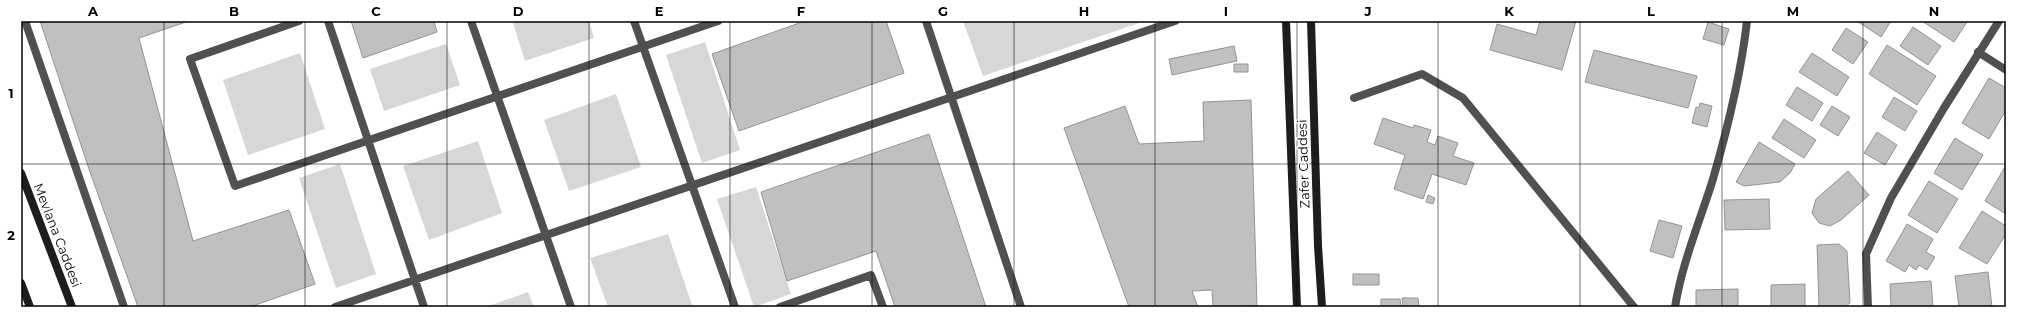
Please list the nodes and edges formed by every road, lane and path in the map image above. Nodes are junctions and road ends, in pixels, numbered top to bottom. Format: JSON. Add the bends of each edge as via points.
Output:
{"nodes":[{"id":1,"x":25,"y":21,"type":"edge"},
{"id":2,"x":299,"y":21,"type":"edge"},
{"id":3,"x":328,"y":21,"type":"edge"},
{"id":4,"x":471,"y":21,"type":"edge"},
{"id":5,"x":634,"y":21,"type":"edge"},
{"id":6,"x":718,"y":21,"type":"edge"},
{"id":7,"x":926,"y":21,"type":"edge"},
{"id":8,"x":1175,"y":21,"type":"edge"},
{"id":9,"x":1286,"y":21,"type":"edge"},
{"id":10,"x":1311,"y":21,"type":"edge"},
{"id":11,"x":1747,"y":21,"type":"edge"},
{"id":12,"x":1999,"y":21,"type":"edge"},
{"id":13,"x":643,"y":46,"type":"junction"},
{"id":14,"x":1978,"y":52,"type":"junction"},
{"id":15,"x":2006,"y":70,"type":"edge"},
{"id":16,"x":497,"y":96,"type":"junction"},
{"id":17,"x":952,"y":97,"type":"junction"},
{"id":18,"x":1354,"y":98,"type":"dead end"},
{"id":19,"x":368,"y":141,"type":"junction"},
{"id":20,"x":21,"y":172,"type":"edge"},
{"id":21,"x":692,"y":186,"type":"junction"},
{"id":22,"x":546,"y":235,"type":"junction"},
{"id":23,"x":415,"y":280,"type":"junction"},
{"id":24,"x":21,"y":283,"type":"edge"},
{"id":25,"x":30,"y":307,"type":"edge"},
{"id":26,"x":72,"y":307,"type":"edge"},
{"id":27,"x":124,"y":307,"type":"edge"},
{"id":28,"x":335,"y":307,"type":"edge"},
{"id":29,"x":424,"y":307,"type":"edge"},
{"id":30,"x":571,"y":307,"type":"edge"},
{"id":31,"x":735,"y":307,"type":"edge"},
{"id":32,"x":780,"y":307,"type":"edge"},
{"id":33,"x":883,"y":307,"type":"edge"},
{"id":34,"x":1021,"y":307,"type":"edge"},
{"id":35,"x":1297,"y":307,"type":"edge"},
{"id":36,"x":1322,"y":307,"type":"edge"},
{"id":37,"x":1634,"y":307,"type":"edge"},
{"id":38,"x":1675,"y":307,"type":"edge"},
{"id":39,"x":1868,"y":307,"type":"edge"}],
"edges":[{"from":1,"to":27,"type":"street"},
{"from":2,"to":19,"type":"street","via":[[190,58],[235,186]]},
{"from":3,"to":19,"type":"street"},
{"from":4,"to":16,"type":"street"},
{"from":5,"to":13,"type":"street"},
{"from":6,"to":13,"type":"street"},
{"from":7,"to":17,"type":"street"},
{"from":8,"to":17,"type":"street"},
{"from":9,"to":35,"type":"main road","name":"Zafer Caddesi"},
{"from":10,"to":36,"type":"main road","name":"Zafer Caddesi"},
{"from":11,"to":38,"type":"street","via":[[1742,60],[1715,170],[1678,288]]},
{"from":12,"to":14,"type":"street"},
{"from":13,"to":16,"type":"street"},
{"from":13,"to":21,"type":"street"},
{"from":14,"to":15,"type":"street"},
{"from":14,"to":39,"type":"street","via":[[1891,198],[1871,241],[1866,254]]},
{"from":16,"to":19,"type":"street"},
{"from":16,"to":22,"type":"street"},
{"from":17,"to":21,"type":"street"},
{"from":17,"to":34,"type":"street"},
{"from":18,"to":37,"type":"street","via":[[1422,74],[1463,98]]},
{"from":19,"to":23,"type":"street"},
{"from":20,"to":26,"type":"main road","name":"Mevlana Caddesi"},
{"from":21,"to":22,"type":"street"},
{"from":21,"to":31,"type":"street"},
{"from":22,"to":23,"type":"street"},
{"from":22,"to":30,"type":"street"},
{"from":23,"to":28,"type":"street"},
{"from":23,"to":29,"type":"street"},
{"from":24,"to":25,"type":"main road"},
{"from":32,"to":33,"type":"street","via":[[871,275]]}]}
